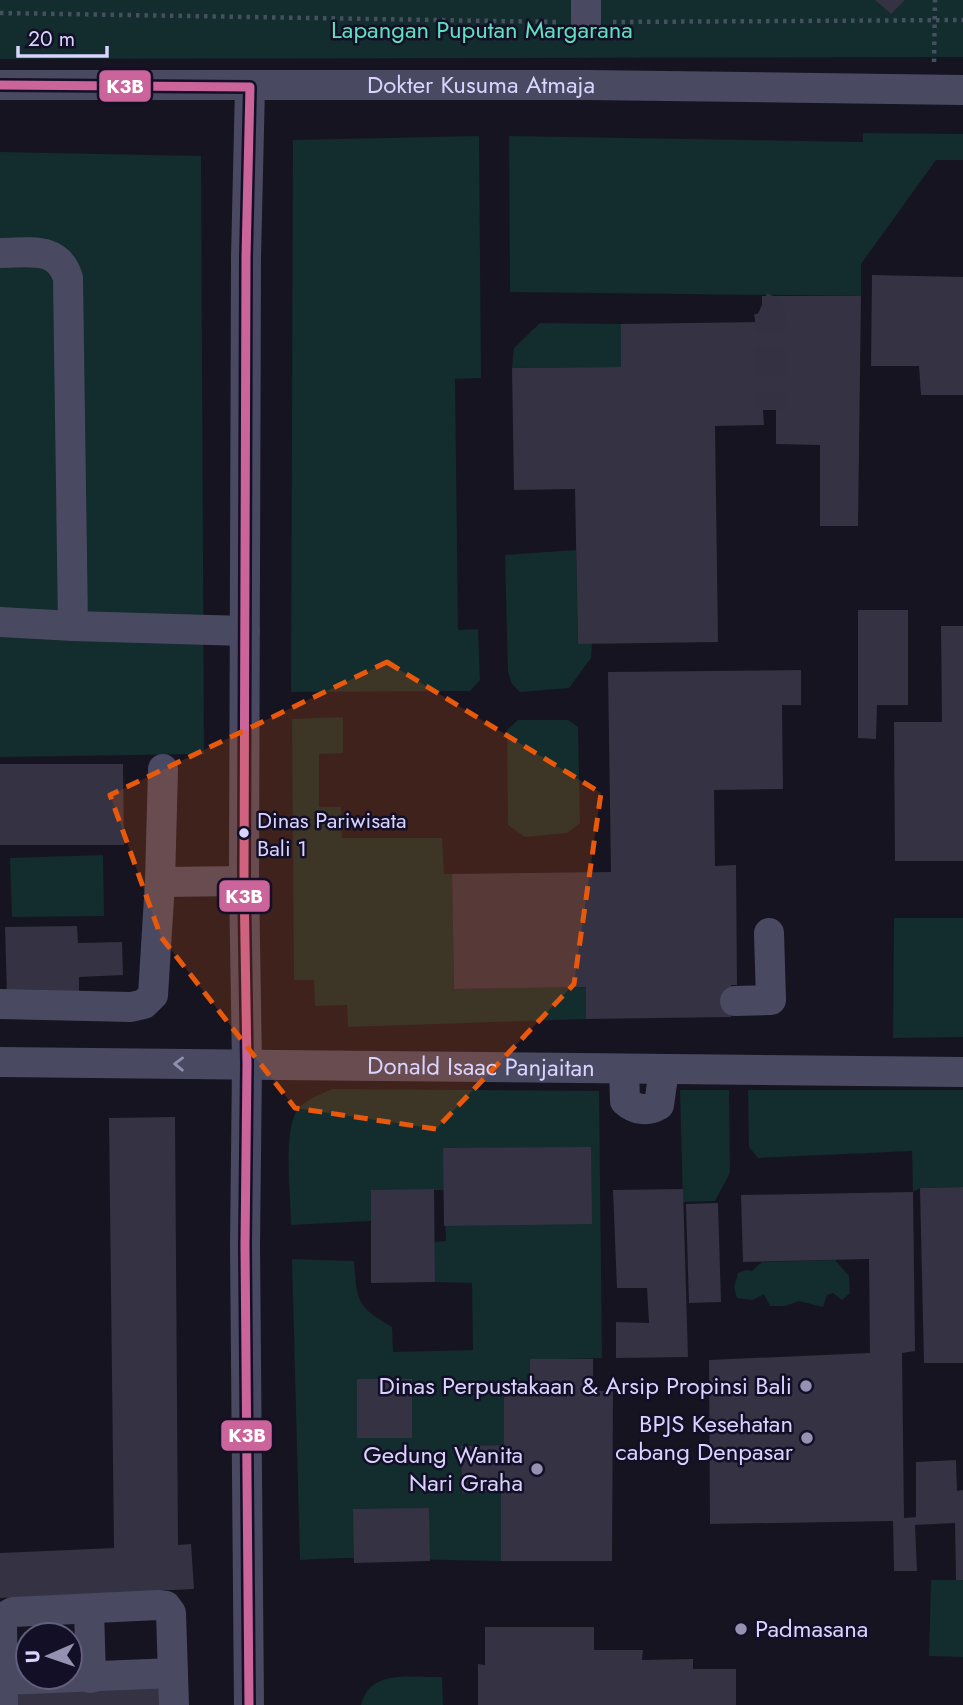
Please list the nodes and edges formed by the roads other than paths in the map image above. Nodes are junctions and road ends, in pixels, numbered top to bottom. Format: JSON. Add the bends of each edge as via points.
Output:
{"nodes":[{"id":1,"x":0,"y":85,"type":"edge"},
{"id":2,"x":250,"y":87,"type":"junction"},
{"id":3,"x":963,"y":90,"type":"edge"},
{"id":4,"x":0,"y":253,"type":"edge"},
{"id":5,"x":0,"y":622,"type":"edge"},
{"id":6,"x":73,"y":626,"type":"junction"},
{"id":7,"x":245,"y":632,"type":"junction"},
{"id":8,"x":163,"y":769,"type":"dead end"},
{"id":9,"x":244,"y":881,"type":"junction"},
{"id":10,"x":160,"y":882,"type":"junction"},
{"id":11,"x":769,"y":933,"type":"dead end"},
{"id":12,"x":735,"y":1001,"type":"dead end"},
{"id":13,"x":0,"y":1004,"type":"edge"},
{"id":14,"x":0,"y":1062,"type":"edge"},
{"id":15,"x":247,"y":1065,"type":"junction"},
{"id":16,"x":624,"y":1069,"type":"junction"},
{"id":17,"x":664,"y":1069,"type":"junction"},
{"id":18,"x":963,"y":1072,"type":"edge"},
{"id":19,"x":89,"y":1610,"type":"junction"},
{"id":20,"x":173,"y":1673,"type":"junction"},
{"id":21,"x":91,"y":1678,"type":"junction"},
{"id":22,"x":3,"y":1692,"type":"edge"},
{"id":23,"x":174,"y":1705,"type":"edge"},
{"id":24,"x":249,"y":1705,"type":"edge"}],
"edges":[{"from":1,"to":2,"type":"street","name":"Dokter Kusuma Atmaja"},
{"from":2,"to":3,"type":"street","name":"Dokter Kusuma Atmaja"},
{"from":2,"to":7,"type":"street"},
{"from":4,"to":6,"type":"street","via":[[40,252],[54,257],[64,264],[68,278]]},
{"from":5,"to":6,"type":"street"},
{"from":6,"to":7,"type":"street"},
{"from":7,"to":9,"type":"street"},
{"from":8,"to":10,"type":"street"},
{"from":9,"to":10,"type":"street"},
{"from":9,"to":15,"type":"street"},
{"from":10,"to":13,"type":"street","via":[[153,995],[144,1004]]},
{"from":11,"to":12,"type":"street","via":[[771,1000]]},
{"from":15,"to":14,"type":"street","name":"Donald Isaac Panjaitan","one_way":true},
{"from":15,"to":16,"type":"street","name":"Donald Isaac Panjaitan"},
{"from":15,"to":24,"type":"street"},
{"from":16,"to":17,"type":"street","name":"Donald Isaac Panjaitan"},
{"from":16,"to":17,"type":"street","via":[[625,1101],[633,1108],[651,1110],[659,1105]]},
{"from":17,"to":18,"type":"street","name":"Donald Isaac Panjaitan"},
{"from":19,"to":20,"type":"street","via":[[166,1606],[172,1613]]},
{"from":19,"to":21,"type":"street"},
{"from":19,"to":22,"type":"street","via":[[13,1612],[2,1618]]},
{"from":20,"to":21,"type":"street"},
{"from":20,"to":23,"type":"street"},
{"from":21,"to":22,"type":"street"}]}
